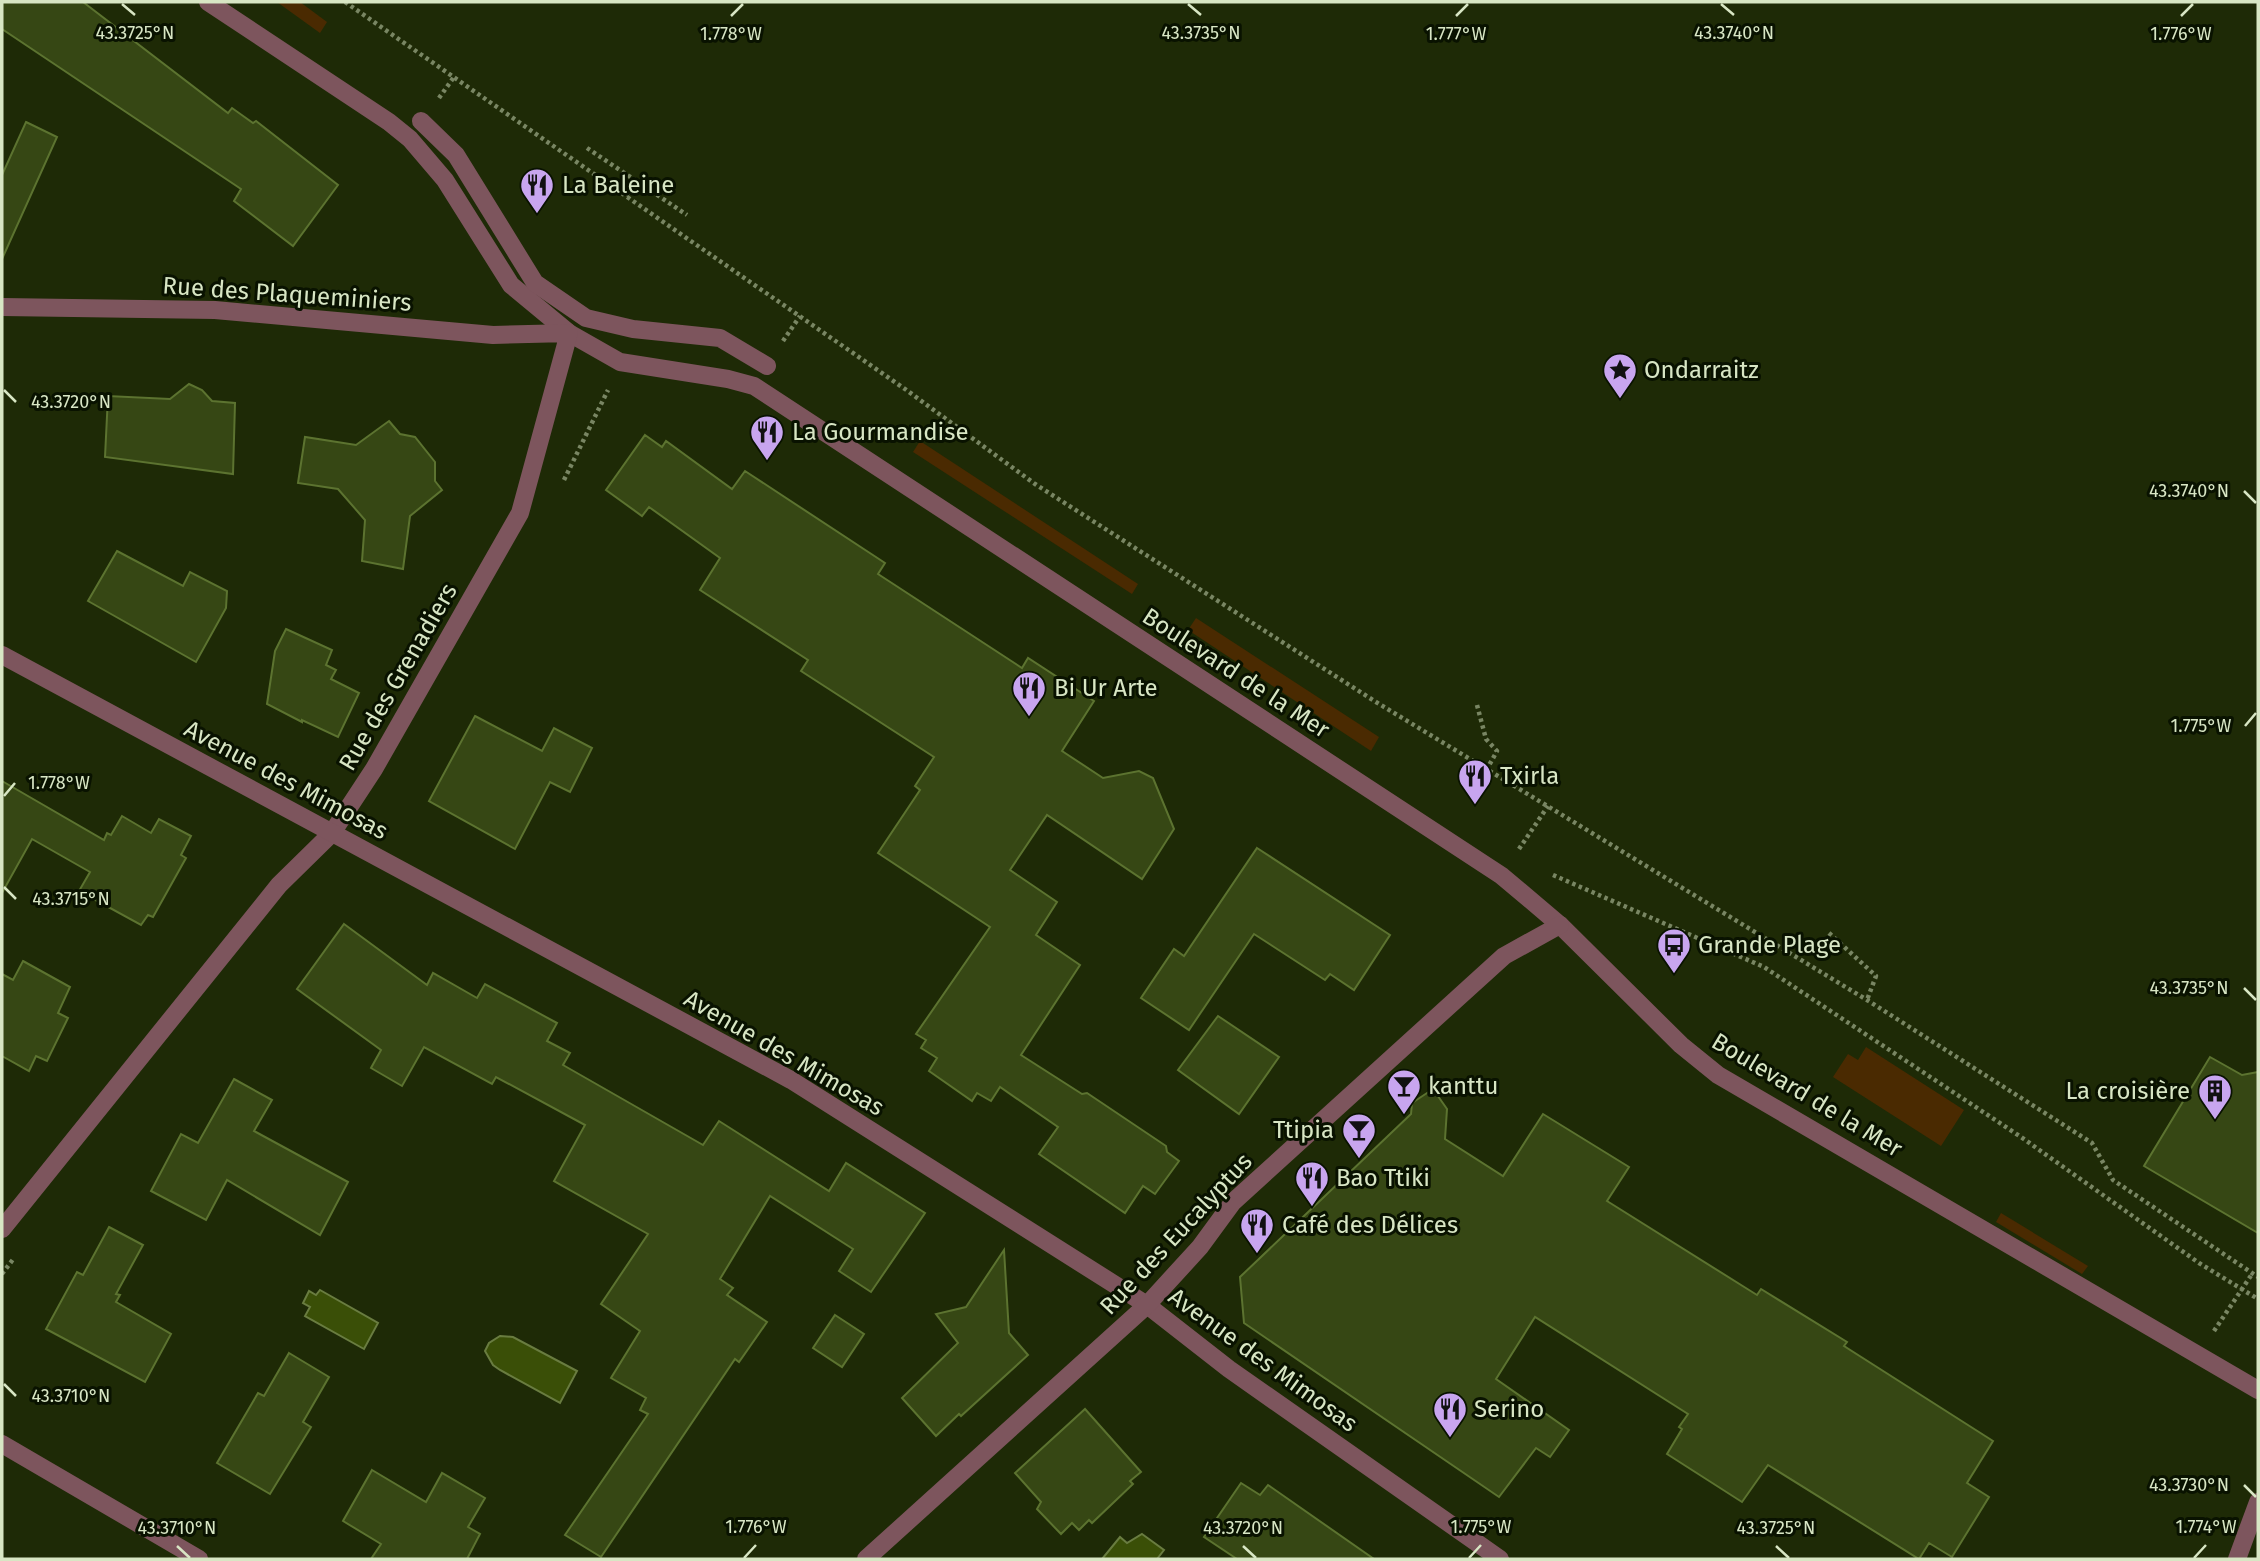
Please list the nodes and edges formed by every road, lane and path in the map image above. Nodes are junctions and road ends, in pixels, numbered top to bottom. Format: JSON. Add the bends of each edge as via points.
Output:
{"nodes":[{"id":1,"x":208,"y":2,"type":"edge"},
{"id":2,"x":345,"y":2,"type":"edge"},
{"id":3,"x":421,"y":121,"type":"dead end"},
{"id":4,"x":587,"y":148,"type":"dead end"},
{"id":5,"x":636,"y":180,"type":"junction"},
{"id":6,"x":626,"y":196,"type":"junction"},
{"id":7,"x":687,"y":215,"type":"dead end"},
{"id":8,"x":2,"y":307,"type":"edge"},
{"id":9,"x":569,"y":333,"type":"junction"},
{"id":10,"x":767,"y":366,"type":"dead end"},
{"id":11,"x":2,"y":654,"type":"edge"},
{"id":12,"x":1477,"y":705,"type":"dead end"},
{"id":13,"x":1487,"y":769,"type":"junction"},
{"id":14,"x":1548,"y":806,"type":"junction"},
{"id":15,"x":332,"y":833,"type":"junction"},
{"id":16,"x":1513,"y":858,"type":"dead end"},
{"id":17,"x":1550,"y":874,"type":"dead end"},
{"id":18,"x":1560,"y":925,"type":"junction"},
{"id":19,"x":1829,"y":933,"type":"dead end"},
{"id":20,"x":1867,"y":1000,"type":"junction"},
{"id":21,"x":2,"y":1229,"type":"edge"},
{"id":22,"x":2252,"y":1274,"type":"junction"},
{"id":23,"x":2258,"y":1277,"type":"edge"},
{"id":24,"x":2242,"y":1289,"type":"junction"},
{"id":25,"x":2258,"y":1299,"type":"edge"},
{"id":26,"x":1147,"y":1305,"type":"junction"},
{"id":27,"x":2198,"y":1355,"type":"junction"},
{"id":28,"x":2258,"y":1390,"type":"edge"},
{"id":29,"x":2,"y":1444,"type":"edge"},
{"id":30,"x":2258,"y":1502,"type":"edge"},
{"id":31,"x":199,"y":1559,"type":"edge"},
{"id":32,"x":866,"y":1559,"type":"edge"},
{"id":33,"x":1500,"y":1559,"type":"edge"},
{"id":34,"x":2237,"y":1559,"type":"edge"}],
"edges":[{"from":1,"to":9,"type":"street","name":"Boulevard de la Mer","via":[[410,138],[445,180],[512,285]]},
{"from":2,"to":6,"type":"path"},
{"from":3,"to":10,"type":"street","via":[[456,155],[534,283],[586,318],[634,329],[720,338]]},
{"from":4,"to":5,"type":"path"},
{"from":5,"to":6,"type":"path"},
{"from":5,"to":7,"type":"path"},
{"from":6,"to":13,"type":"path","via":[[1035,484]]},
{"from":8,"to":9,"type":"street","name":"Rue des Plaqueminiers","via":[[215,310],[493,334]]},
{"from":9,"to":15,"type":"street","name":"Rue des Grenadiers","via":[[520,513],[374,769]]},
{"from":9,"to":18,"type":"street","name":"Boulevard de la Mer","via":[[620,362],[754,387],[1502,876]]},
{"from":11,"to":15,"type":"street","name":"Avenue des Mimosas"},
{"from":12,"to":13,"type":"path","via":[[1486,739],[1497,751]]},
{"from":13,"to":14,"type":"path"},
{"from":14,"to":16,"type":"path"},
{"from":14,"to":20,"type":"path"},
{"from":15,"to":21,"type":"street","name":"Rue des Grenadiers","via":[[279,885]]},
{"from":15,"to":26,"type":"street","name":"Avenue des Mimosas","via":[[791,1080]]},
{"from":17,"to":24,"type":"path","via":[[1764,967]]},
{"from":18,"to":26,"type":"street","name":"Rue des Eucalyptus","via":[[1504,956],[1233,1202],[1200,1247]]},
{"from":18,"to":27,"type":"street","name":"Boulevard de la Mer","via":[[1681,1045],[1718,1074]]},
{"from":19,"to":20,"type":"path","via":[[1876,976]]},
{"from":20,"to":22,"type":"path","via":[[2092,1143],[2113,1180]]},
{"from":22,"to":23,"type":"path"},
{"from":22,"to":24,"type":"path"},
{"from":24,"to":25,"type":"path"},
{"from":24,"to":27,"type":"path"},
{"from":26,"to":32,"type":"street","name":"Rue des Eucalyptus"},
{"from":26,"to":33,"type":"street","name":"Avenue des Mimosas","via":[[1229,1369]]},
{"from":27,"to":28,"type":"street","name":"Boulevard de la Mer"},
{"from":29,"to":31,"type":"street"},
{"from":30,"to":34,"type":"street"}]}
